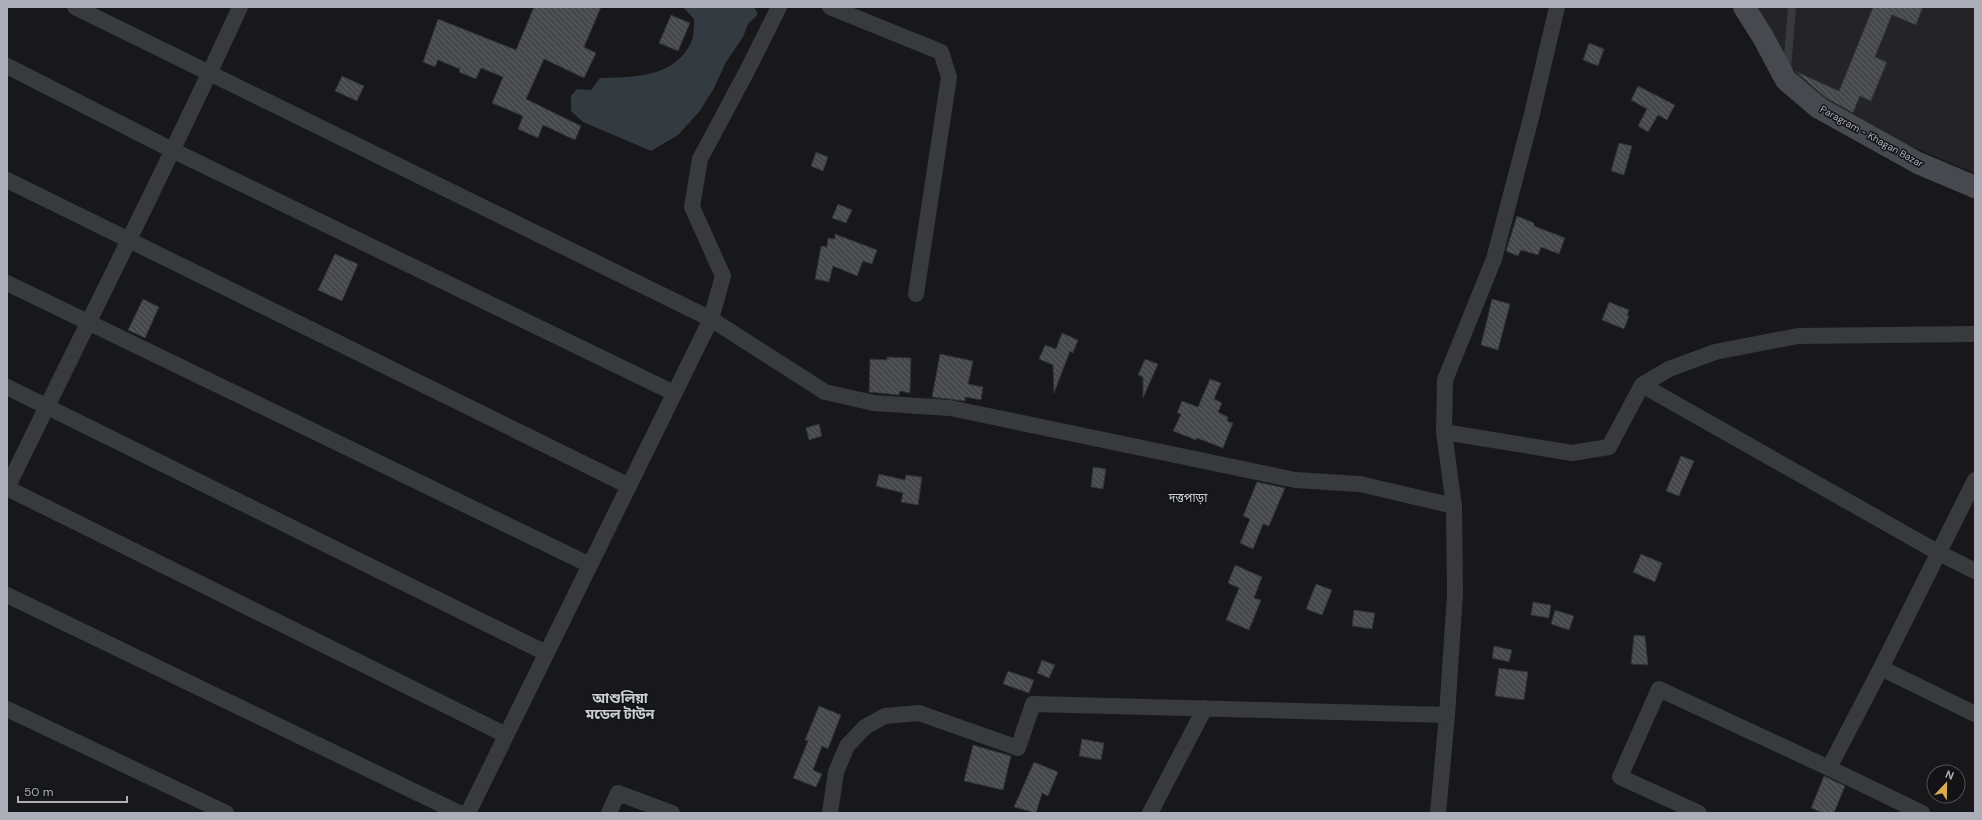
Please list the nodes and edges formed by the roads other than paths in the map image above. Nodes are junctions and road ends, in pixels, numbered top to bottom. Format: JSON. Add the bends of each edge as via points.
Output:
{"nodes":[{"id":1,"x":75,"y":7,"type":"edge"},
{"id":2,"x":240,"y":7,"type":"edge"},
{"id":3,"x":779,"y":7,"type":"edge"},
{"id":4,"x":830,"y":7,"type":"edge"},
{"id":5,"x":1557,"y":7,"type":"edge"},
{"id":6,"x":1744,"y":7,"type":"edge"},
{"id":7,"x":1792,"y":7,"type":"edge"},
{"id":8,"x":863,"y":13,"type":"edge"},
{"id":9,"x":7,"y":66,"type":"edge"},
{"id":10,"x":210,"y":73,"type":"junction"},
{"id":11,"x":1786,"y":80,"type":"junction"},
{"id":12,"x":174,"y":151,"type":"junction"},
{"id":13,"x":7,"y":180,"type":"edge"},
{"id":14,"x":1975,"y":187,"type":"edge"},
{"id":15,"x":129,"y":240,"type":"junction"},
{"id":16,"x":7,"y":283,"type":"edge"},
{"id":17,"x":916,"y":294,"type":"dead end"},
{"id":18,"x":711,"y":319,"type":"junction"},
{"id":19,"x":87,"y":322,"type":"junction"},
{"id":20,"x":1975,"y":334,"type":"edge"},
{"id":21,"x":1642,"y":385,"type":"junction"},
{"id":22,"x":7,"y":387,"type":"edge"},
{"id":23,"x":674,"y":393,"type":"junction"},
{"id":24,"x":47,"y":406,"type":"junction"},
{"id":25,"x":1444,"y":432,"type":"junction"},
{"id":26,"x":1975,"y":480,"type":"edge"},
{"id":27,"x":629,"y":486,"type":"junction"},
{"id":28,"x":7,"y":488,"type":"edge"},
{"id":29,"x":1454,"y":506,"type":"junction"},
{"id":30,"x":1939,"y":553,"type":"junction"},
{"id":31,"x":590,"y":565,"type":"junction"},
{"id":32,"x":1975,"y":571,"type":"edge"},
{"id":33,"x":7,"y":595,"type":"edge"},
{"id":34,"x":546,"y":653,"type":"junction"},
{"id":35,"x":1881,"y":668,"type":"junction"},
{"id":36,"x":1205,"y":708,"type":"junction"},
{"id":37,"x":7,"y":709,"type":"edge"},
{"id":38,"x":1975,"y":714,"type":"edge"},
{"id":39,"x":1447,"y":715,"type":"junction"},
{"id":40,"x":506,"y":735,"type":"junction"},
{"id":41,"x":1829,"y":768,"type":"junction"},
{"id":42,"x":226,"y":813,"type":"edge"},
{"id":43,"x":459,"y":813,"type":"edge"},
{"id":44,"x":468,"y":813,"type":"edge"},
{"id":45,"x":609,"y":813,"type":"edge"},
{"id":46,"x":672,"y":813,"type":"edge"},
{"id":47,"x":830,"y":813,"type":"edge"},
{"id":48,"x":1150,"y":813,"type":"edge"},
{"id":49,"x":1438,"y":813,"type":"edge"},
{"id":50,"x":1699,"y":813,"type":"edge"},
{"id":51,"x":1922,"y":813,"type":"edge"}],
"edges":[{"from":1,"to":10,"type":"street"},
{"from":2,"to":10,"type":"street"},
{"from":3,"to":18,"type":"street","via":[[751,65],[700,158],[692,207],[723,276]]},
{"from":4,"to":8,"type":"street"},
{"from":5,"to":25,"type":"street","via":[[1532,118],[1494,258],[1445,380]]},
{"from":6,"to":11,"type":"street","name":"Paragram - Khagan Bazar"},
{"from":7,"to":11,"type":"lane"},
{"from":8,"to":17,"type":"street","via":[[941,52],[949,77]]},
{"from":9,"to":12,"type":"street"},
{"from":10,"to":12,"type":"street"},
{"from":10,"to":18,"type":"street"},
{"from":11,"to":14,"type":"street","name":"Paragram - Khagan Bazar","via":[[1819,108],[1918,163]]},
{"from":12,"to":15,"type":"street"},
{"from":12,"to":23,"type":"street"},
{"from":13,"to":15,"type":"street"},
{"from":15,"to":19,"type":"street"},
{"from":15,"to":27,"type":"street"},
{"from":16,"to":19,"type":"street"},
{"from":18,"to":23,"type":"street"},
{"from":18,"to":29,"type":"street","via":[[825,392],[874,403],[950,408],[1295,480],[1360,484]]},
{"from":19,"to":24,"type":"street"},
{"from":19,"to":31,"type":"street"},
{"from":20,"to":21,"type":"street","via":[[1798,336],[1715,352],[1669,369]]},
{"from":21,"to":25,"type":"street","via":[[1609,447],[1572,453]]},
{"from":21,"to":30,"type":"street"},
{"from":22,"to":24,"type":"street"},
{"from":23,"to":27,"type":"street"},
{"from":24,"to":28,"type":"street"},
{"from":24,"to":34,"type":"street"},
{"from":25,"to":29,"type":"street"},
{"from":26,"to":30,"type":"street"},
{"from":27,"to":31,"type":"street"},
{"from":28,"to":40,"type":"street"},
{"from":29,"to":39,"type":"street","via":[[1455,594]]},
{"from":30,"to":32,"type":"street"},
{"from":30,"to":35,"type":"street"},
{"from":31,"to":34,"type":"street"},
{"from":33,"to":43,"type":"street"},
{"from":34,"to":40,"type":"street"},
{"from":35,"to":38,"type":"street"},
{"from":35,"to":41,"type":"street"},
{"from":36,"to":39,"type":"street"},
{"from":36,"to":47,"type":"street","via":[[1034,704],[1018,748],[919,713],[885,716],[865,727],[847,746],[836,772]]},
{"from":36,"to":48,"type":"street"},
{"from":37,"to":42,"type":"street"},
{"from":39,"to":49,"type":"street"},
{"from":40,"to":44,"type":"street"},
{"from":41,"to":50,"type":"street","via":[[1659,689],[1620,777]]},
{"from":41,"to":51,"type":"street"},
{"from":45,"to":46,"type":"street","via":[[618,793]]}]}
